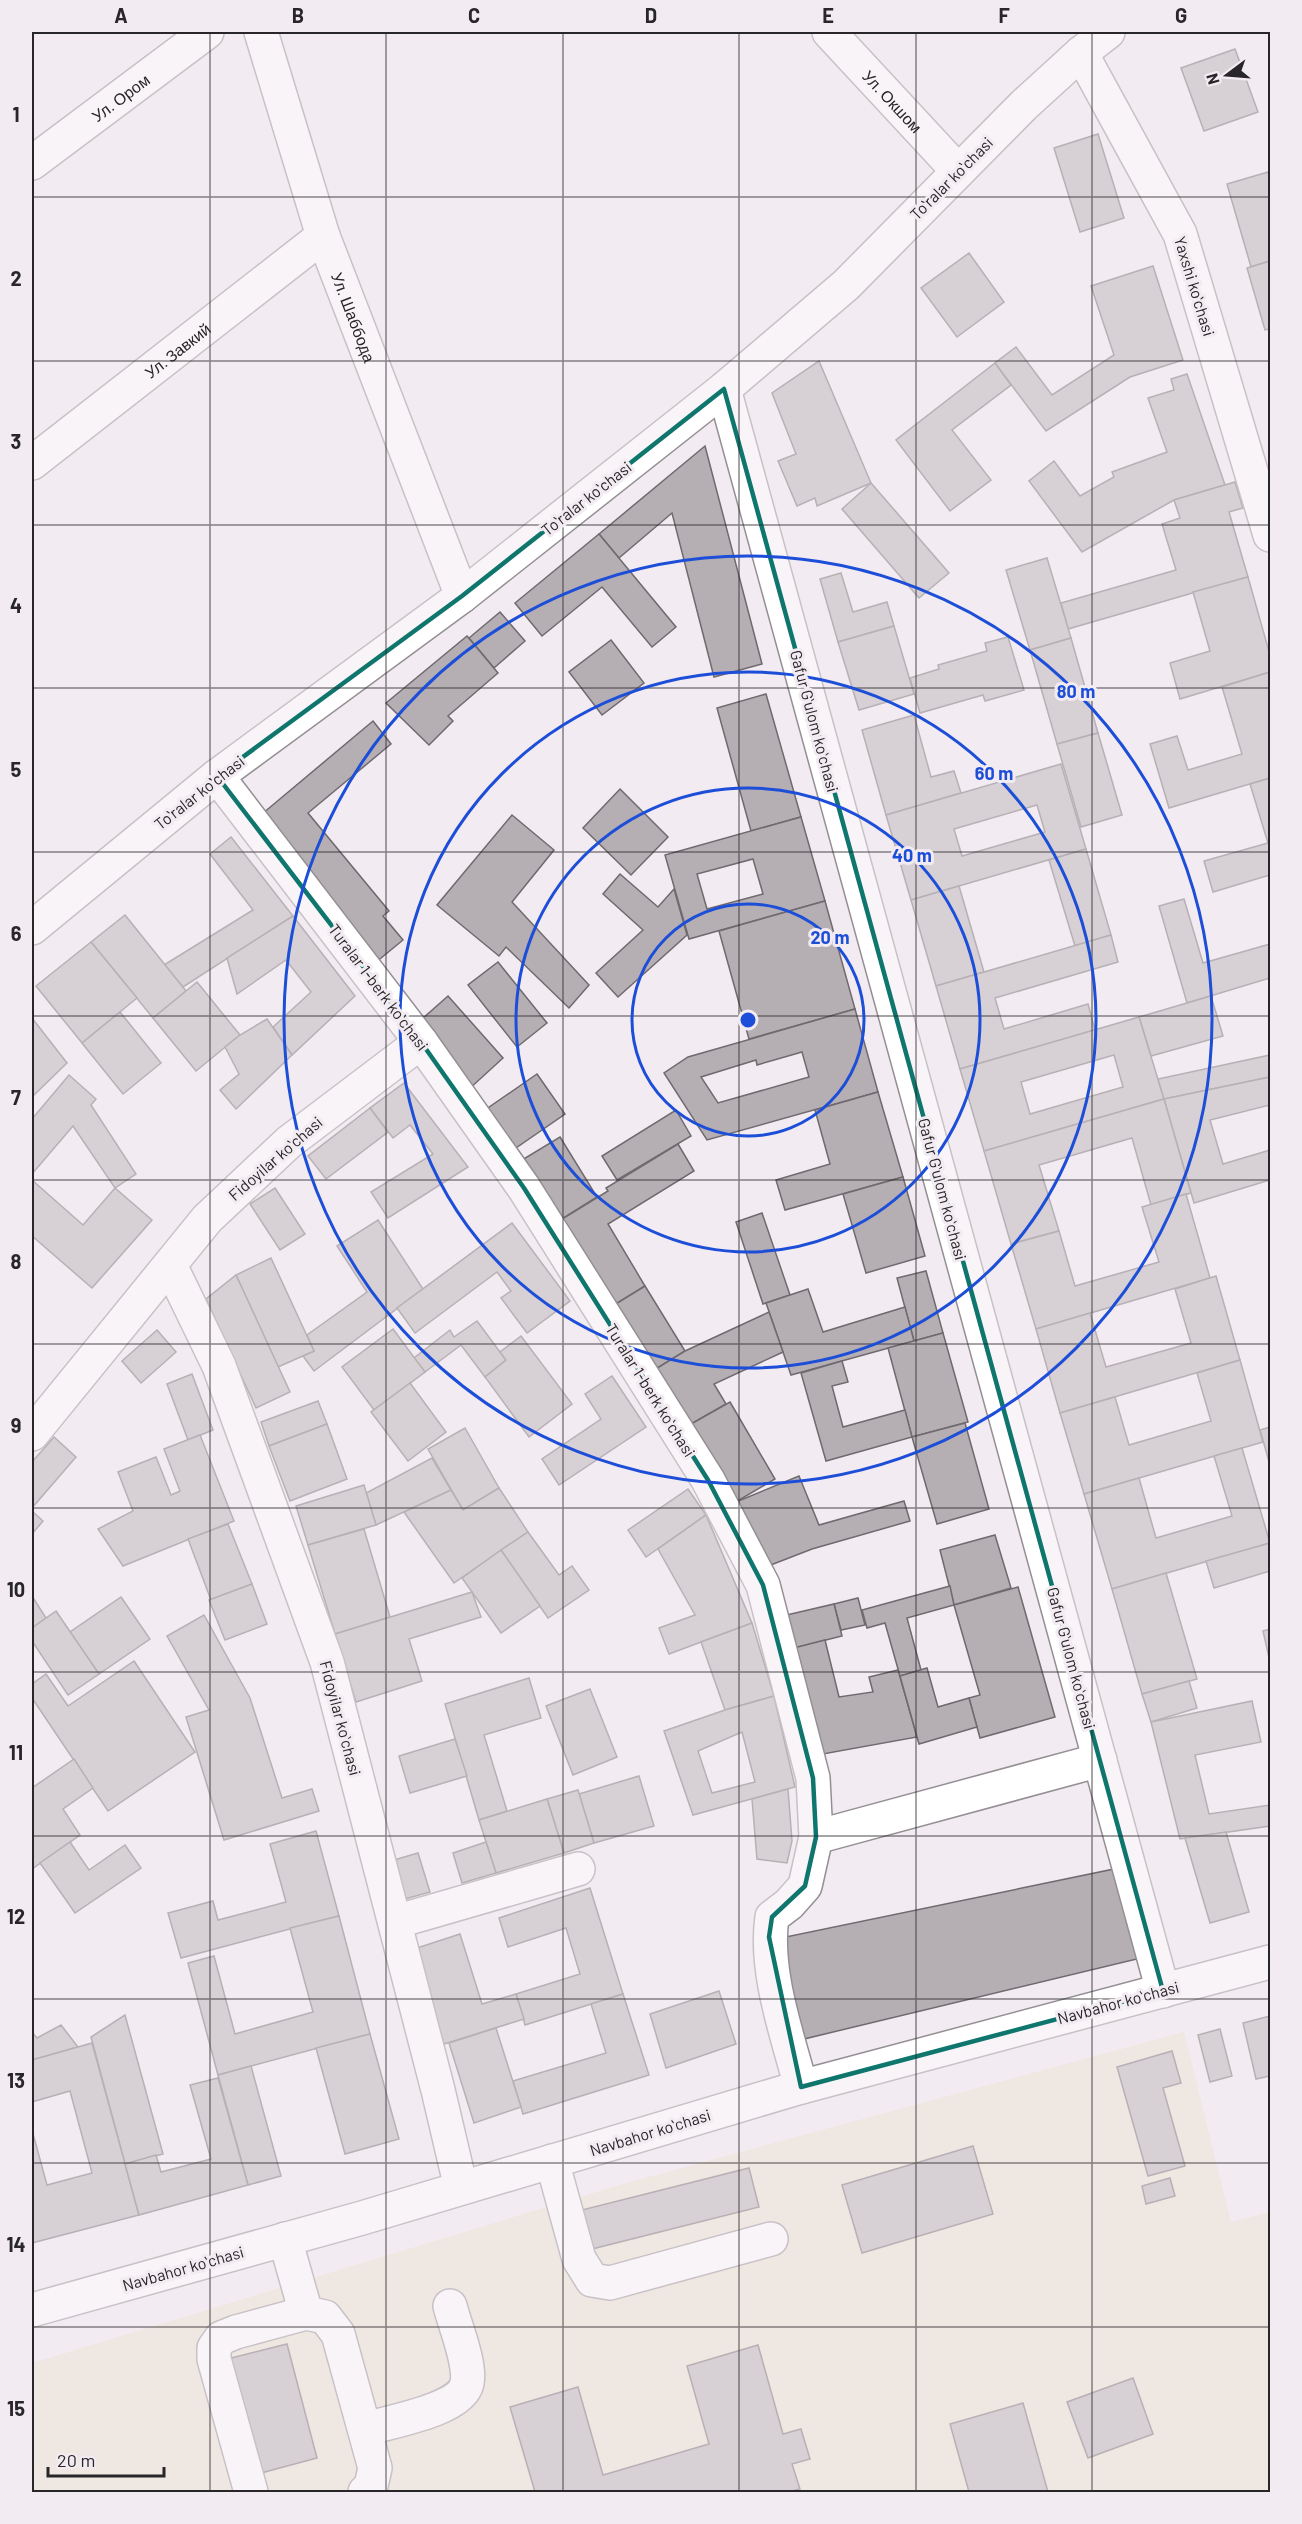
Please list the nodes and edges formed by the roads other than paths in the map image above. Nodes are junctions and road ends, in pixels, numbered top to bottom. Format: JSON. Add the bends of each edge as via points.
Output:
{"nodes":[{"id":1,"x":207,"y":32,"type":"edge"},
{"id":2,"x":261,"y":32,"type":"edge"},
{"id":3,"x":829,"y":32,"type":"edge"},
{"id":4,"x":1108,"y":32,"type":"edge"},
{"id":5,"x":1081,"y":53,"type":"junction"},
{"id":6,"x":32,"y":163,"type":"edge"},
{"id":7,"x":958,"y":171,"type":"junction"},
{"id":8,"x":323,"y":236,"type":"junction"},
{"id":9,"x":724,"y":389,"type":"junction"},
{"id":10,"x":32,"y":463,"type":"edge"},
{"id":11,"x":1270,"y":535,"type":"edge"},
{"id":12,"x":462,"y":596,"type":"junction"},
{"id":13,"x":217,"y":776,"type":"junction"},
{"id":14,"x":32,"y":928,"type":"edge"},
{"id":15,"x":421,"y":1042,"type":"junction"},
{"id":16,"x":170,"y":1264,"type":"junction"},
{"id":17,"x":32,"y":1434,"type":"edge"},
{"id":18,"x":1100,"y":1760,"type":"junction"},
{"id":19,"x":816,"y":1837,"type":"junction"},
{"id":20,"x":578,"y":1869,"type":"dead end"},
{"id":21,"x":395,"y":1922,"type":"junction"},
{"id":22,"x":1270,"y":1962,"type":"edge"},
{"id":23,"x":1163,"y":1990,"type":"junction"},
{"id":24,"x":801,"y":2087,"type":"junction"},
{"id":25,"x":552,"y":2161,"type":"junction"},
{"id":26,"x":461,"y":2188,"type":"junction"},
{"id":27,"x":285,"y":2239,"type":"junction"},
{"id":28,"x":771,"y":2239,"type":"dead end"},
{"id":29,"x":450,"y":2306,"type":"dead end"},
{"id":30,"x":32,"y":2310,"type":"edge"},
{"id":31,"x":306,"y":2313,"type":"junction"},
{"id":32,"x":365,"y":2429,"type":"junction"},
{"id":33,"x":251,"y":2493,"type":"edge"},
{"id":34,"x":365,"y":2493,"type":"edge"}],
"edges":[{"from":1,"to":6,"type":"street","name":"Ул. Ором"},
{"from":2,"to":8,"type":"street","name":"Ул. Шаббода"},
{"from":3,"to":7,"type":"street","name":"Ул. Окшом"},
{"from":4,"to":5,"type":"street","name":"Toʻralar koʻchasi"},
{"from":5,"to":7,"type":"street","name":"Toʻralar koʻchasi"},
{"from":5,"to":11,"type":"street","name":"Yaxshi koʻchasi","via":[[1180,234]]},
{"from":7,"to":9,"type":"street","name":"Toʻralar koʻchasi","via":[[846,285]]},
{"from":8,"to":10,"type":"street","name":"Ул. Завкий"},
{"from":8,"to":12,"type":"street","name":"Ул. Шаббода"},
{"from":9,"to":12,"type":"street","name":"Toʻralar koʻchasi"},
{"from":9,"to":18,"type":"street","name":"Gafur Gʻulom koʻchasi"},
{"from":12,"to":13,"type":"street","name":"Toʻralar koʻchasi"},
{"from":13,"to":14,"type":"street","name":"Toʻralar koʻchasi"},
{"from":13,"to":15,"type":"street","name":"Turalar 1-berk koʻchasi"},
{"from":15,"to":16,"type":"street","name":"Fidoyilar koʻchasi","via":[[289,1142],[207,1219]]},
{"from":15,"to":19,"type":"street","name":"Turalar 1-berk koʻchasi","via":[[524,1188],[695,1460],[763,1585],[813,1778]]},
{"from":16,"to":17,"type":"street","name":"Fidoyilar koʻchasi"},
{"from":16,"to":21,"type":"street","name":"Fidoyilar koʻchasi","via":[[219,1366],[327,1662]]},
{"from":18,"to":19,"type":"street"},
{"from":18,"to":23,"type":"street","name":"Gafur Gʻulom koʻchasi"},
{"from":19,"to":24,"type":"street","name":"Turalar 1-berk koʻchasi","via":[[805,1886],[772,1917],[769,1937]]},
{"from":20,"to":21,"type":"street"},
{"from":21,"to":26,"type":"street","name":"Fidoyilar koʻchasi"},
{"from":22,"to":23,"type":"street","name":"Navbahor koʻchasi"},
{"from":23,"to":24,"type":"street","name":"Navbahor koʻchasi"},
{"from":24,"to":25,"type":"street","name":"Navbahor koʻchasi"},
{"from":25,"to":26,"type":"street","name":"Navbahor koʻchasi"},
{"from":25,"to":28,"type":"street","via":[[579,2259],[592,2280],[610,2283]]},
{"from":26,"to":27,"type":"street","name":"Navbahor koʻchasi"},
{"from":27,"to":30,"type":"street","name":"Navbahor koʻchasi"},
{"from":27,"to":31,"type":"street"},
{"from":29,"to":32,"type":"street","via":[[467,2384],[456,2399],[435,2409]]},
{"from":31,"to":32,"type":"street","via":[[325,2317],[338,2334]]},
{"from":31,"to":33,"type":"street","via":[[236,2332],[221,2338],[214,2348]]},
{"from":32,"to":34,"type":"street","via":[[375,2468]]}]}
